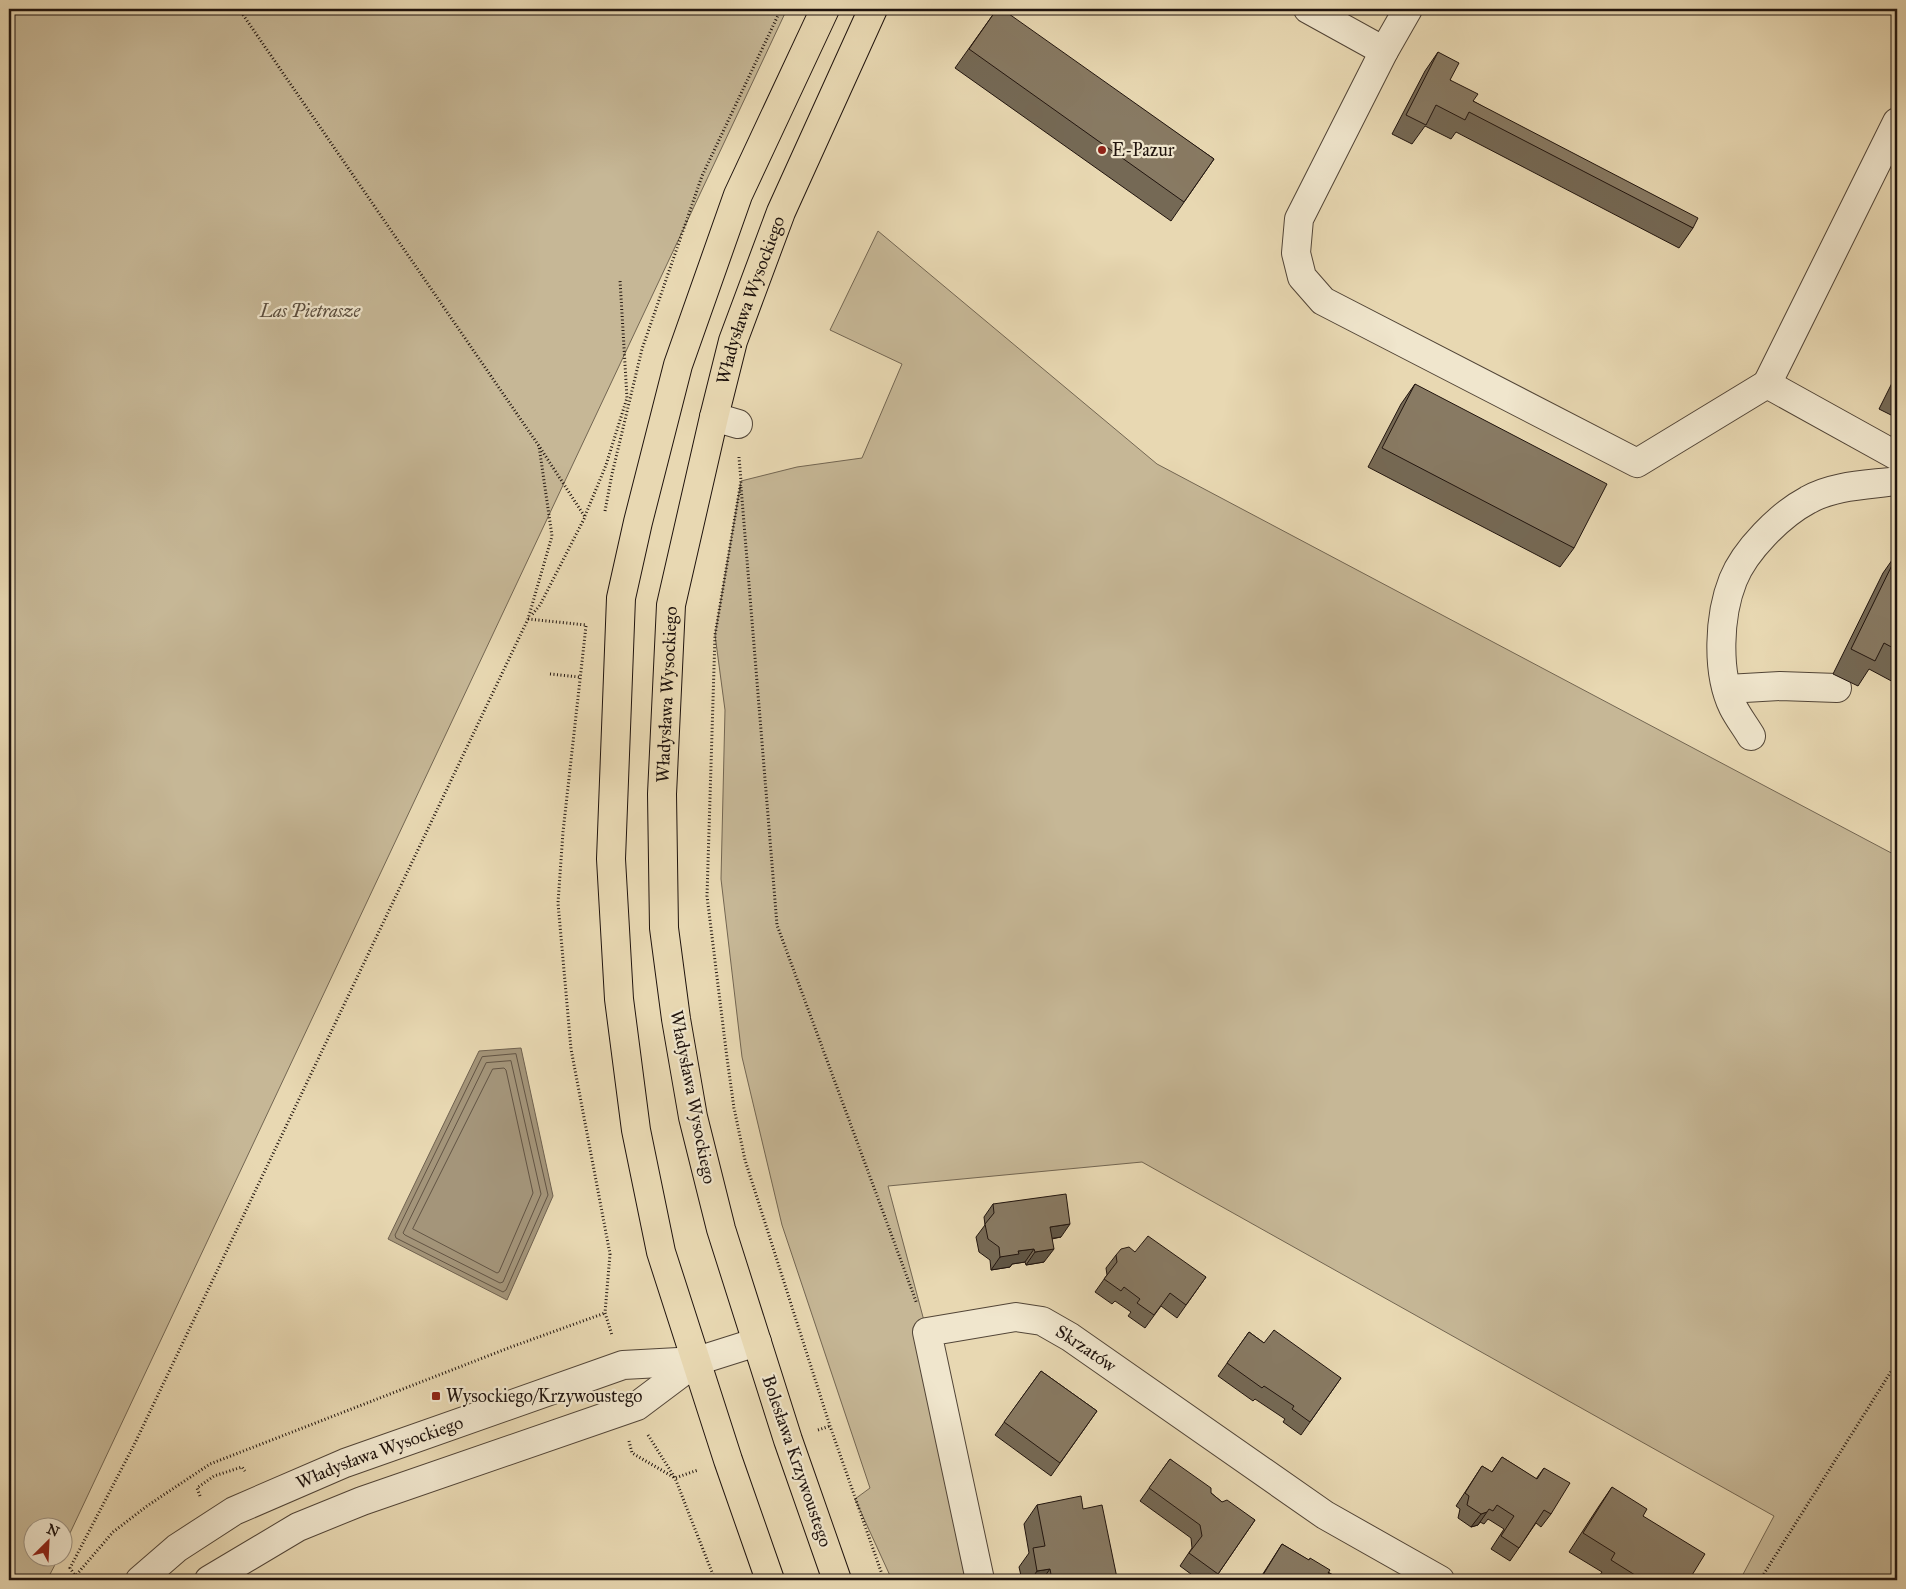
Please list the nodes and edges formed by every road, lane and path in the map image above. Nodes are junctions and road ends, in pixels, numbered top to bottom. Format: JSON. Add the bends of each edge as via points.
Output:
{"nodes":[{"id":1,"x":239,"y":9,"type":"edge"},
{"id":2,"x":825,"y":9,"type":"edge"},
{"id":3,"x":873,"y":9,"type":"edge"},
{"id":4,"x":1308,"y":9,"type":"edge"},
{"id":5,"x":1408,"y":9,"type":"edge"},
{"id":6,"x":1384,"y":51,"type":"junction"},
{"id":7,"x":1897,"y":122,"type":"edge"},
{"id":8,"x":620,"y":280,"type":"dead end"},
{"id":9,"x":1767,"y":384,"type":"junction"},
{"id":10,"x":726,"y":420,"type":"junction"},
{"id":11,"x":539,"y":446,"type":"junction"},
{"id":12,"x":1897,"y":456,"type":"edge"},
{"id":13,"x":740,"y":481,"type":"junction"},
{"id":14,"x":1897,"y":481,"type":"edge"},
{"id":15,"x":584,"y":517,"type":"junction"},
{"id":16,"x":528,"y":619,"type":"junction"},
{"id":17,"x":586,"y":626,"type":"dead end"},
{"id":18,"x":550,"y":674,"type":"dead end"},
{"id":19,"x":579,"y":677,"type":"dead end"},
{"id":20,"x":1837,"y":688,"type":"dead end"},
{"id":21,"x":1727,"y":689,"type":"junction"},
{"id":22,"x":1751,"y":736,"type":"dead end"},
{"id":23,"x":605,"y":1313,"type":"dead end"},
{"id":24,"x":927,"y":1332,"type":"junction"},
{"id":25,"x":757,"y":1342,"type":"junction"},
{"id":26,"x":696,"y":1361,"type":"junction"},
{"id":27,"x":1897,"y":1362,"type":"edge"},
{"id":28,"x":675,"y":1478,"type":"dead end"},
{"id":29,"x":75,"y":1576,"type":"junction"},
{"id":30,"x":72,"y":1580,"type":"edge"},
{"id":31,"x":78,"y":1580,"type":"edge"},
{"id":32,"x":140,"y":1580,"type":"edge"},
{"id":33,"x":209,"y":1580,"type":"edge"},
{"id":34,"x":715,"y":1580,"type":"edge"},
{"id":35,"x":770,"y":1580,"type":"edge"},
{"id":36,"x":837,"y":1580,"type":"edge"},
{"id":37,"x":884,"y":1580,"type":"edge"},
{"id":38,"x":980,"y":1580,"type":"edge"},
{"id":39,"x":1440,"y":1580,"type":"edge"},
{"id":40,"x":1760,"y":1580,"type":"edge"}],
"edges":[{"from":1,"to":11,"type":"path"},
{"from":2,"to":26,"type":"main road","via":[[738,195],[678,365],[621,598],[611,859],[619,999],[636,1130],[661,1252]]},
{"from":3,"to":10,"type":"main road","name":"Władysława Wysockiego","via":[[781,212],[733,341]]},
{"from":4,"to":6,"type":"street"},
{"from":5,"to":6,"type":"street"},
{"from":6,"to":9,"type":"street","via":[[1299,219],[1296,253],[1302,277],[1322,301],[1637,463]]},
{"from":7,"to":9,"type":"street"},
{"from":8,"to":15,"type":"path","via":[[627,398],[606,465]]},
{"from":9,"to":12,"type":"street"},
{"from":10,"to":13,"type":"path"},
{"from":10,"to":25,"type":"main road","name":"Władysława Wysockiego","via":[[671,605],[662,794],[664,928],[693,1117],[721,1229]]},
{"from":11,"to":15,"type":"path"},
{"from":11,"to":16,"type":"path","via":[[552,536]]},
{"from":13,"to":24,"type":"path","via":[[777,925]]},
{"from":13,"to":37,"type":"path","via":[[715,635],[708,896],[726,1049],[745,1160],[830,1426]]},
{"from":14,"to":21,"type":"street","via":[[1840,489],[1809,499],[1781,519],[1755,545],[1733,579],[1722,624],[1722,666]]},
{"from":15,"to":16,"type":"path","via":[[540,605]]},
{"from":16,"to":17,"type":"path"},
{"from":16,"to":29,"type":"path","via":[[135,1443],[70,1568]]},
{"from":18,"to":19,"type":"path"},
{"from":20,"to":21,"type":"street","via":[[1780,686]]},
{"from":21,"to":22,"type":"street","via":[[1733,707]]},
{"from":23,"to":29,"type":"path","via":[[210,1464],[113,1532]]},
{"from":24,"to":38,"type":"street"},
{"from":24,"to":39,"type":"street","name":"Skrzatów","via":[[1016,1318],[1042,1321],[1070,1337],[1325,1515]]},
{"from":25,"to":26,"type":"street","name":"Władysława Wysockiego"},
{"from":25,"to":36,"type":"main road","name":"Bolesława Krzywoustego"},
{"from":26,"to":32,"type":"street","name":"Władysława Wysockiego","via":[[622,1365],[345,1463],[234,1511],[177,1548]]},
{"from":26,"to":33,"type":"street","name":"Władysława Wysockiego","via":[[637,1406],[362,1501],[308,1523]]},
{"from":26,"to":35,"type":"main road"},
{"from":27,"to":40,"type":"path"},
{"from":28,"to":34,"type":"path"},
{"from":29,"to":30,"type":"path"},
{"from":29,"to":31,"type":"path"}]}
